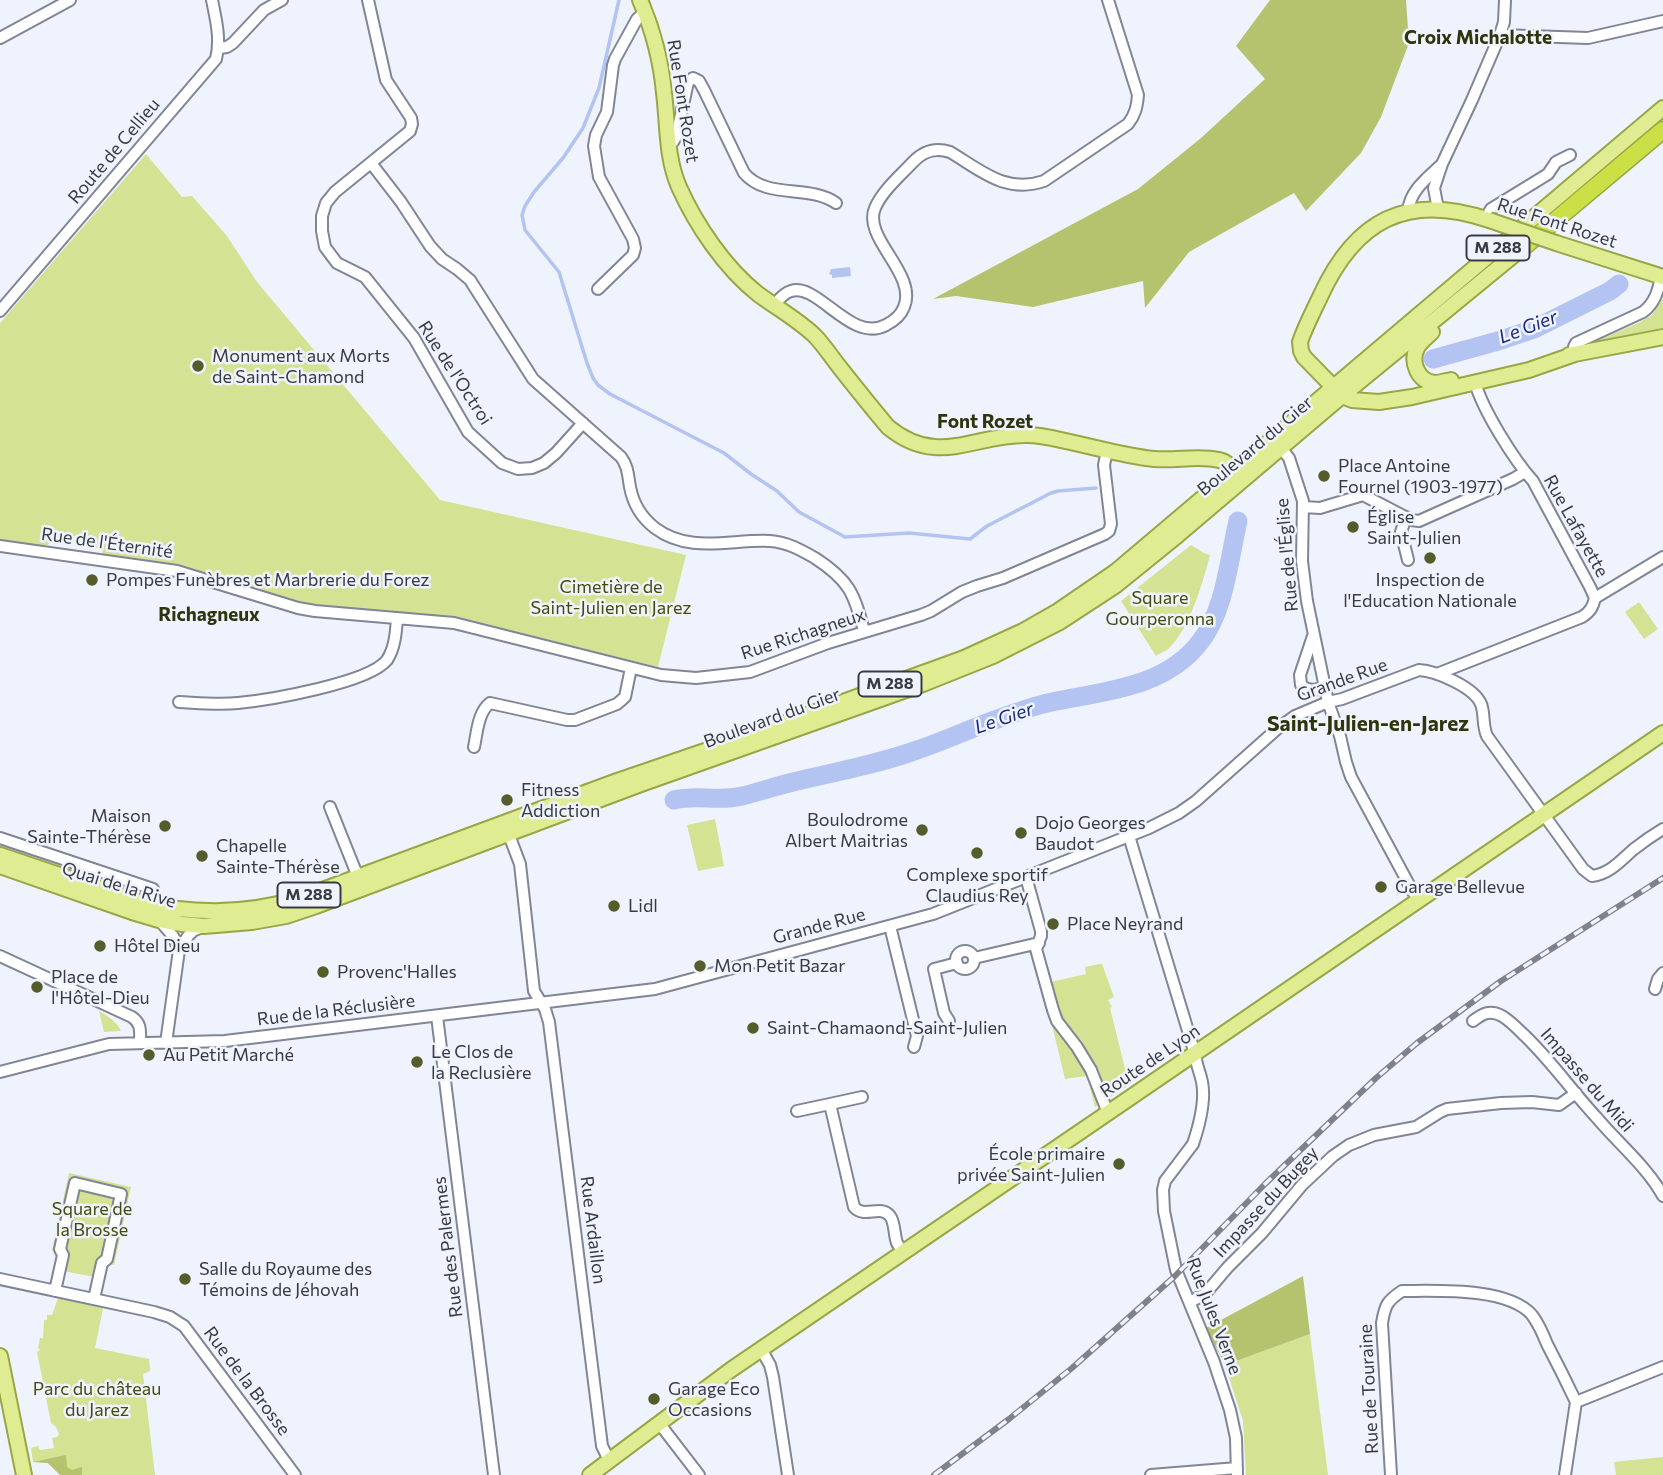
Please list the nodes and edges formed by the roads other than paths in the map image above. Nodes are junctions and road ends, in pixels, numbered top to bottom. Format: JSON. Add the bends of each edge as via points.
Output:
{"nodes":[{"id":1,"x":70,"y":0,"type":"edge"},
{"id":2,"x":212,"y":0,"type":"edge"},
{"id":3,"x":368,"y":0,"type":"edge"},
{"id":4,"x":1108,"y":0,"type":"edge"},
{"id":5,"x":1506,"y":0,"type":"edge"},
{"id":6,"x":278,"y":2,"type":"edge"},
{"id":7,"x":643,"y":6,"type":"edge"},
{"id":8,"x":1663,"y":21,"type":"edge"},
{"id":9,"x":1500,"y":35,"type":"junction"},
{"id":10,"x":0,"y":37,"type":"edge"},
{"id":11,"x":219,"y":48,"type":"junction"},
{"id":12,"x":1663,"y":108,"type":"edge"},
{"id":13,"x":1663,"y":130,"type":"edge"},
{"id":14,"x":668,"y":143,"type":"junction"},
{"id":15,"x":1570,"y":155,"type":"dead end"},
{"id":16,"x":371,"y":163,"type":"junction"},
{"id":17,"x":1442,"y":164,"type":"junction"},
{"id":18,"x":836,"y":203,"type":"dead end"},
{"id":19,"x":1438,"y":209,"type":"junction"},
{"id":20,"x":1408,"y":211,"type":"junction"},
{"id":21,"x":1487,"y":220,"type":"junction"},
{"id":22,"x":1526,"y":244,"type":"joint"},
{"id":23,"x":1511,"y":258,"type":"junction"},
{"id":24,"x":1662,"y":277,"type":"edge"},
{"id":25,"x":598,"y":289,"type":"dead end"},
{"id":26,"x":775,"y":304,"type":"junction"},
{"id":27,"x":0,"y":311,"type":"edge"},
{"id":28,"x":1663,"y":337,"type":"edge"},
{"id":29,"x":1576,"y":355,"type":"junction"},
{"id":30,"x":1503,"y":367,"type":"junction"},
{"id":31,"x":1475,"y":382,"type":"junction"},
{"id":32,"x":1337,"y":392,"type":"junction"},
{"id":33,"x":583,"y":423,"type":"junction"},
{"id":34,"x":1277,"y":443,"type":"junction"},
{"id":35,"x":1107,"y":450,"type":"junction"},
{"id":36,"x":1525,"y":472,"type":"junction"},
{"id":37,"x":1239,"y":476,"type":"junction"},
{"id":38,"x":1304,"y":507,"type":"junction"},
{"id":39,"x":1406,"y":517,"type":"junction"},
{"id":40,"x":0,"y":546,"type":"edge"},
{"id":41,"x":1663,"y":557,"type":"edge"},
{"id":42,"x":1408,"y":560,"type":"dead end"},
{"id":43,"x":208,"y":580,"type":"joint"},
{"id":44,"x":1595,"y":598,"type":"junction"},
{"id":45,"x":397,"y":618,"type":"junction"},
{"id":46,"x":864,"y":631,"type":"junction"},
{"id":47,"x":1313,"y":635,"type":"junction"},
{"id":48,"x":631,"y":668,"type":"junction"},
{"id":49,"x":1437,"y":674,"type":"junction"},
{"id":50,"x":1325,"y":687,"type":"junction"},
{"id":51,"x":179,"y":702,"type":"dead end"},
{"id":52,"x":1328,"y":702,"type":"junction"},
{"id":53,"x":1663,"y":733,"type":"edge"},
{"id":54,"x":474,"y":747,"type":"dead end"},
{"id":55,"x":330,"y":807,"type":"dead end"},
{"id":56,"x":1545,"y":814,"type":"junction"},
{"id":57,"x":507,"y":828,"type":"junction"},
{"id":58,"x":1663,"y":829,"type":"edge"},
{"id":59,"x":1129,"y":836,"type":"junction"},
{"id":60,"x":0,"y":838,"type":"edge"},
{"id":61,"x":0,"y":855,"type":"edge"},
{"id":62,"x":0,"y":866,"type":"edge"},
{"id":63,"x":358,"y":877,"type":"junction"},
{"id":64,"x":1026,"y":877,"type":"junction"},
{"id":65,"x":153,"y":890,"type":"dead end"},
{"id":66,"x":1420,"y":900,"type":"junction"},
{"id":67,"x":159,"y":920,"type":"junction"},
{"id":68,"x":204,"y":926,"type":"junction"},
{"id":69,"x":890,"y":926,"type":"junction"},
{"id":70,"x":1039,"y":943,"type":"junction"},
{"id":71,"x":179,"y":950,"type":"junction"},
{"id":72,"x":0,"y":956,"type":"edge"},
{"id":73,"x":1663,"y":973,"type":"edge"},
{"id":74,"x":1655,"y":989,"type":"dead end"},
{"id":75,"x":603,"y":996,"type":"joint"},
{"id":76,"x":541,"y":1003,"type":"junction"},
{"id":77,"x":437,"y":1016,"type":"junction"},
{"id":78,"x":949,"y":1021,"type":"dead end"},
{"id":79,"x":1473,"y":1021,"type":"dead end"},
{"id":80,"x":140,"y":1042,"type":"junction"},
{"id":81,"x":166,"y":1043,"type":"junction"},
{"id":82,"x":914,"y":1047,"type":"dead end"},
{"id":83,"x":1195,"y":1054,"type":"junction"},
{"id":84,"x":0,"y":1072,"type":"edge"},
{"id":85,"x":1576,"y":1093,"type":"junction"},
{"id":86,"x":862,"y":1097,"type":"dead end"},
{"id":87,"x":830,"y":1104,"type":"junction"},
{"id":88,"x":797,"y":1111,"type":"dead end"},
{"id":89,"x":1108,"y":1113,"type":"junction"},
{"id":90,"x":1663,"y":1196,"type":"edge"},
{"id":91,"x":903,"y":1253,"type":"junction"},
{"id":92,"x":0,"y":1279,"type":"edge"},
{"id":93,"x":55,"y":1291,"type":"junction"},
{"id":94,"x":94,"y":1300,"type":"junction"},
{"id":95,"x":1190,"y":1302,"type":"junction"},
{"id":96,"x":761,"y":1349,"type":"junction"},
{"id":97,"x":0,"y":1356,"type":"edge"},
{"id":98,"x":1663,"y":1367,"type":"edge"},
{"id":99,"x":1576,"y":1402,"type":"junction"},
{"id":100,"x":659,"y":1423,"type":"junction"},
{"id":101,"x":609,"y":1460,"type":"junction"},
{"id":102,"x":1237,"y":1472,"type":"edge"},
{"id":103,"x":593,"y":1474,"type":"edge"},
{"id":104,"x":24,"y":1475,"type":"edge"},
{"id":105,"x":295,"y":1475,"type":"edge"},
{"id":106,"x":494,"y":1475,"type":"edge"},
{"id":107,"x":699,"y":1475,"type":"edge"},
{"id":108,"x":788,"y":1475,"type":"edge"},
{"id":109,"x":1151,"y":1475,"type":"edge"},
{"id":110,"x":1391,"y":1475,"type":"edge"},
{"id":111,"x":1564,"y":1475,"type":"edge"}],
"edges":[{"from":1,"to":10,"type":"street"},
{"from":2,"to":11,"type":"street"},
{"from":3,"to":16,"type":"street","via":[[386,80],[412,124],[410,131]]},
{"from":4,"to":26,"type":"street","via":[[1138,95],[1128,124],[1030,186],[1001,182],[943,150],[927,151],[917,158],[874,209],[875,229],[901,276],[907,298],[899,316],[882,328],[857,326],[805,291],[793,290]]},
{"from":5,"to":9,"type":"street"},
{"from":6,"to":11,"type":"street","via":[[255,18],[233,43]]},
{"from":7,"to":14,"type":"main road","name":"Rue Font Rozet","via":[[662,70]]},
{"from":7,"to":25,"type":"street","via":[[615,59],[607,112],[594,141],[599,177],[635,248]]},
{"from":8,"to":9,"type":"street","via":[[1588,38]]},
{"from":9,"to":17,"type":"street"},
{"from":11,"to":27,"type":"street","name":"Route de Cellieu","via":[[216,59]]},
{"from":12,"to":32,"type":"main road","number":"M 288"},
{"from":13,"to":22,"type":"highway","number":"M 288"},
{"from":14,"to":18,"type":"street","via":[[676,137],[688,82],[693,78],[704,90],[750,180]]},
{"from":14,"to":26,"type":"main road","name":"Rue Font Rozet","via":[[680,188],[717,252],[750,287]]},
{"from":15,"to":21,"type":"street","via":[[1491,209]]},
{"from":16,"to":33,"type":"street","via":[[430,246],[470,280],[533,379]]},
{"from":16,"to":33,"type":"street","name":"Rue de l'Octroi","via":[[326,202],[322,216],[325,247],[337,262],[365,277],[414,338],[468,432],[502,463],[532,468],[556,453]]},
{"from":17,"to":19,"type":"street","via":[[1434,188]]},
{"from":17,"to":20,"type":"street","via":[[1417,188]]},
{"from":19,"to":20,"type":"main road","name":"Rue Font Rozet"},
{"from":19,"to":21,"type":"main road","name":"Rue Font Rozet"},
{"from":20,"to":32,"type":"main road","via":[[1387,218],[1346,251],[1300,342],[1304,357]]},
{"from":21,"to":24,"type":"main road","name":"Rue Font Rozet","bridge":true},
{"from":22,"to":23,"type":"main road"},
{"from":23,"to":30,"type":"main road","via":[[1419,345],[1414,361],[1423,379],[1434,383]]},
{"from":23,"to":32,"type":"main road","number":"M 288"},
{"from":24,"to":29,"type":"street","via":[[1650,307],[1576,342]]},
{"from":26,"to":35,"type":"main road","name":"Rue Font Rozet","via":[[814,336],[888,427],[906,439],[950,447],[1032,435]]},
{"from":28,"to":29,"type":"main road"},
{"from":29,"to":30,"type":"main road"},
{"from":29,"to":31,"type":"main road"},
{"from":30,"to":31,"type":"main road"},
{"from":31,"to":32,"type":"main road","via":[[1388,401],[1362,402]]},
{"from":31,"to":36,"type":"street","name":"Rue Lafayette"},
{"from":32,"to":34,"type":"main road","name":"Boulevard du Gier","number":"M 288"},
{"from":33,"to":46,"type":"street","via":[[626,462],[635,503],[652,526],[689,543],[770,541],[801,550],[845,583],[855,598]]},
{"from":34,"to":37,"type":"main road","name":"Boulevard du Gier","number":"M 288"},
{"from":34,"to":38,"type":"street","name":"Rue de l'Église","via":[[1289,458]]},
{"from":35,"to":37,"type":"main road","name":"Rue Font Rozet","via":[[1158,460],[1216,459],[1228,463]]},
{"from":35,"to":46,"type":"street","name":"Rue Richagneux","via":[[1105,480],[1111,524],[1105,534],[970,589],[921,615]]},
{"from":36,"to":39,"type":"street","name":"Rue Lafayette","via":[[1426,519]]},
{"from":36,"to":44,"type":"street","name":"Rue Lafayette"},
{"from":37,"to":57,"type":"main road","name":"Boulevard du Gier","number":"M 288","via":[[1178,536],[1115,586],[1060,622],[993,656]]},
{"from":38,"to":39,"type":"street","via":[[1320,508],[1363,495]]},
{"from":38,"to":47,"type":"street","name":"Rue de l'Église","via":[[1302,561]]},
{"from":39,"to":42,"type":"street","via":[[1402,532]]},
{"from":40,"to":43,"type":"street","name":"Rue de l'Éternité","via":[[168,569]]},
{"from":41,"to":44,"type":"street","name":"Grande Rue"},
{"from":43,"to":45,"type":"street","name":"Rue Richagneux","via":[[298,608]]},
{"from":44,"to":49,"type":"street","name":"Grande Rue","via":[[1582,617]]},
{"from":45,"to":48,"type":"street","name":"Rue Richagneux","via":[[454,623]]},
{"from":45,"to":51,"type":"street","via":[[387,659],[359,677],[270,699]]},
{"from":46,"to":48,"type":"street","name":"Rue Richagneux","via":[[750,671],[714,677],[687,678]]},
{"from":47,"to":50,"type":"street","name":"Rue de l'Église"},
{"from":47,"to":50,"type":"street","via":[[1301,685],[1306,690]]},
{"from":48,"to":54,"type":"street","via":[[622,700],[575,720],[490,703],[482,712]]},
{"from":49,"to":52,"type":"street","name":"Grande Rue","via":[[1412,672]]},
{"from":49,"to":56,"type":"street","via":[[1476,697],[1484,729]]},
{"from":50,"to":52,"type":"street","name":"Rue de l'Église"},
{"from":52,"to":59,"type":"street","name":"Grande Rue","via":[[1283,724],[1179,813]]},
{"from":52,"to":66,"type":"street","name":"Rue de l'Église","via":[[1351,777]]},
{"from":53,"to":56,"type":"main road","name":"Route de Lyon"},
{"from":55,"to":63,"type":"street"},
{"from":56,"to":58,"type":"street","via":[[1592,876],[1611,870]]},
{"from":56,"to":66,"type":"main road","name":"Route de Lyon"},
{"from":57,"to":63,"type":"main road","name":"Quai de la Rive","number":"M 288"},
{"from":57,"to":68,"type":"main road","name":"Quai de la Rive","number":"M 288","via":[[286,916]]},
{"from":57,"to":76,"type":"street","name":"Rue Ardaillon","via":[[520,864],[534,991]]},
{"from":59,"to":64,"type":"street","name":"Grande Rue"},
{"from":59,"to":83,"type":"street","name":"Rue Jules Verne"},
{"from":60,"to":65,"type":"street"},
{"from":61,"to":63,"type":"main road","name":"Quai de la Rive","number":"M 288","via":[[136,901],[197,912],[261,908]]},
{"from":62,"to":67,"type":"main road","name":"Quai de la Rive","number":"M 288"},
{"from":64,"to":69,"type":"street","name":"Grande Rue"},
{"from":64,"to":70,"type":"street","via":[[1041,931]]},
{"from":66,"to":83,"type":"main road","name":"Route de Lyon"},
{"from":67,"to":68,"type":"main road","name":"Quai de la Rive","number":"M 288"},
{"from":67,"to":71,"type":"street"},
{"from":68,"to":71,"type":"street","via":[[193,930]]},
{"from":69,"to":75,"type":"street","name":"Grande Rue","via":[[655,989]]},
{"from":69,"to":82,"type":"street","via":[[916,1036]]},
{"from":70,"to":78,"type":"street","via":[[974,958],[969,968],[957,963],[934,969]]},
{"from":70,"to":89,"type":"street","via":[[1036,949],[1057,1021],[1091,1070]]},
{"from":71,"to":81,"type":"street"},
{"from":72,"to":80,"type":"street","via":[[132,1017],[140,1026]]},
{"from":73,"to":74,"type":"street"},
{"from":75,"to":76,"type":"street","name":"Rue de la Réclusière"},
{"from":76,"to":77,"type":"street","name":"Rue de la Réclusière"},
{"from":76,"to":101,"type":"street","name":"Rue Ardaillon","via":[[549,1022],[602,1446]]},
{"from":77,"to":81,"type":"street","name":"Rue de la Réclusière","via":[[225,1041]]},
{"from":77,"to":106,"type":"street","name":"Rue des Palermes"},
{"from":79,"to":85,"type":"street","name":"Impasse du Midi","via":[[1490,1012],[1502,1016],[1538,1048]]},
{"from":80,"to":81,"type":"street","name":"Rue de la Réclusière"},
{"from":80,"to":84,"type":"street","name":"Rue de la Réclusière","via":[[88,1048]]},
{"from":83,"to":89,"type":"main road","name":"Route de Lyon"},
{"from":83,"to":95,"type":"street","name":"Rue Jules Verne","via":[[1203,1086],[1201,1113],[1193,1144],[1169,1174],[1163,1190],[1167,1233]]},
{"from":85,"to":90,"type":"street","name":"Impasse du Midi"},
{"from":85,"to":95,"type":"street","name":"Impasse du Bugey","via":[[1559,1105],[1532,1102],[1444,1110],[1416,1127],[1349,1145],[1288,1200],[1205,1294]]},
{"from":86,"to":87,"type":"street"},
{"from":87,"to":88,"type":"street"},
{"from":87,"to":91,"type":"street","via":[[853,1207],[862,1213],[888,1213]]},
{"from":89,"to":91,"type":"main road","name":"Route de Lyon"},
{"from":91,"to":96,"type":"main road","name":"Route de Lyon"},
{"from":92,"to":93,"type":"street","name":"Rue de la Brosse"},
{"from":93,"to":94,"type":"street","name":"Rue de la Brosse"},
{"from":93,"to":94,"type":"street","via":[[75,1183],[121,1194]]},
{"from":94,"to":105,"type":"street","name":"Rue de la Brosse","via":[[154,1312],[184,1326]]},
{"from":95,"to":102,"type":"street","name":"Rue Jules Verne","via":[[1230,1410]]},
{"from":96,"to":100,"type":"main road","name":"Route de Lyon"},
{"from":96,"to":108,"type":"street","via":[[773,1377]]},
{"from":97,"to":104,"type":"main road"},
{"from":98,"to":99,"type":"street"},
{"from":99,"to":110,"type":"street","name":"Rue de Touraine","via":[[1540,1329],[1521,1305],[1486,1294],[1402,1292],[1384,1307],[1381,1323]]},
{"from":99,"to":111,"type":"street"},
{"from":100,"to":101,"type":"main road","name":"Route de Lyon"},
{"from":100,"to":107,"type":"street"},
{"from":101,"to":103,"type":"main road","name":"Route de Lyon"},
{"from":102,"to":109,"type":"street"}]}
